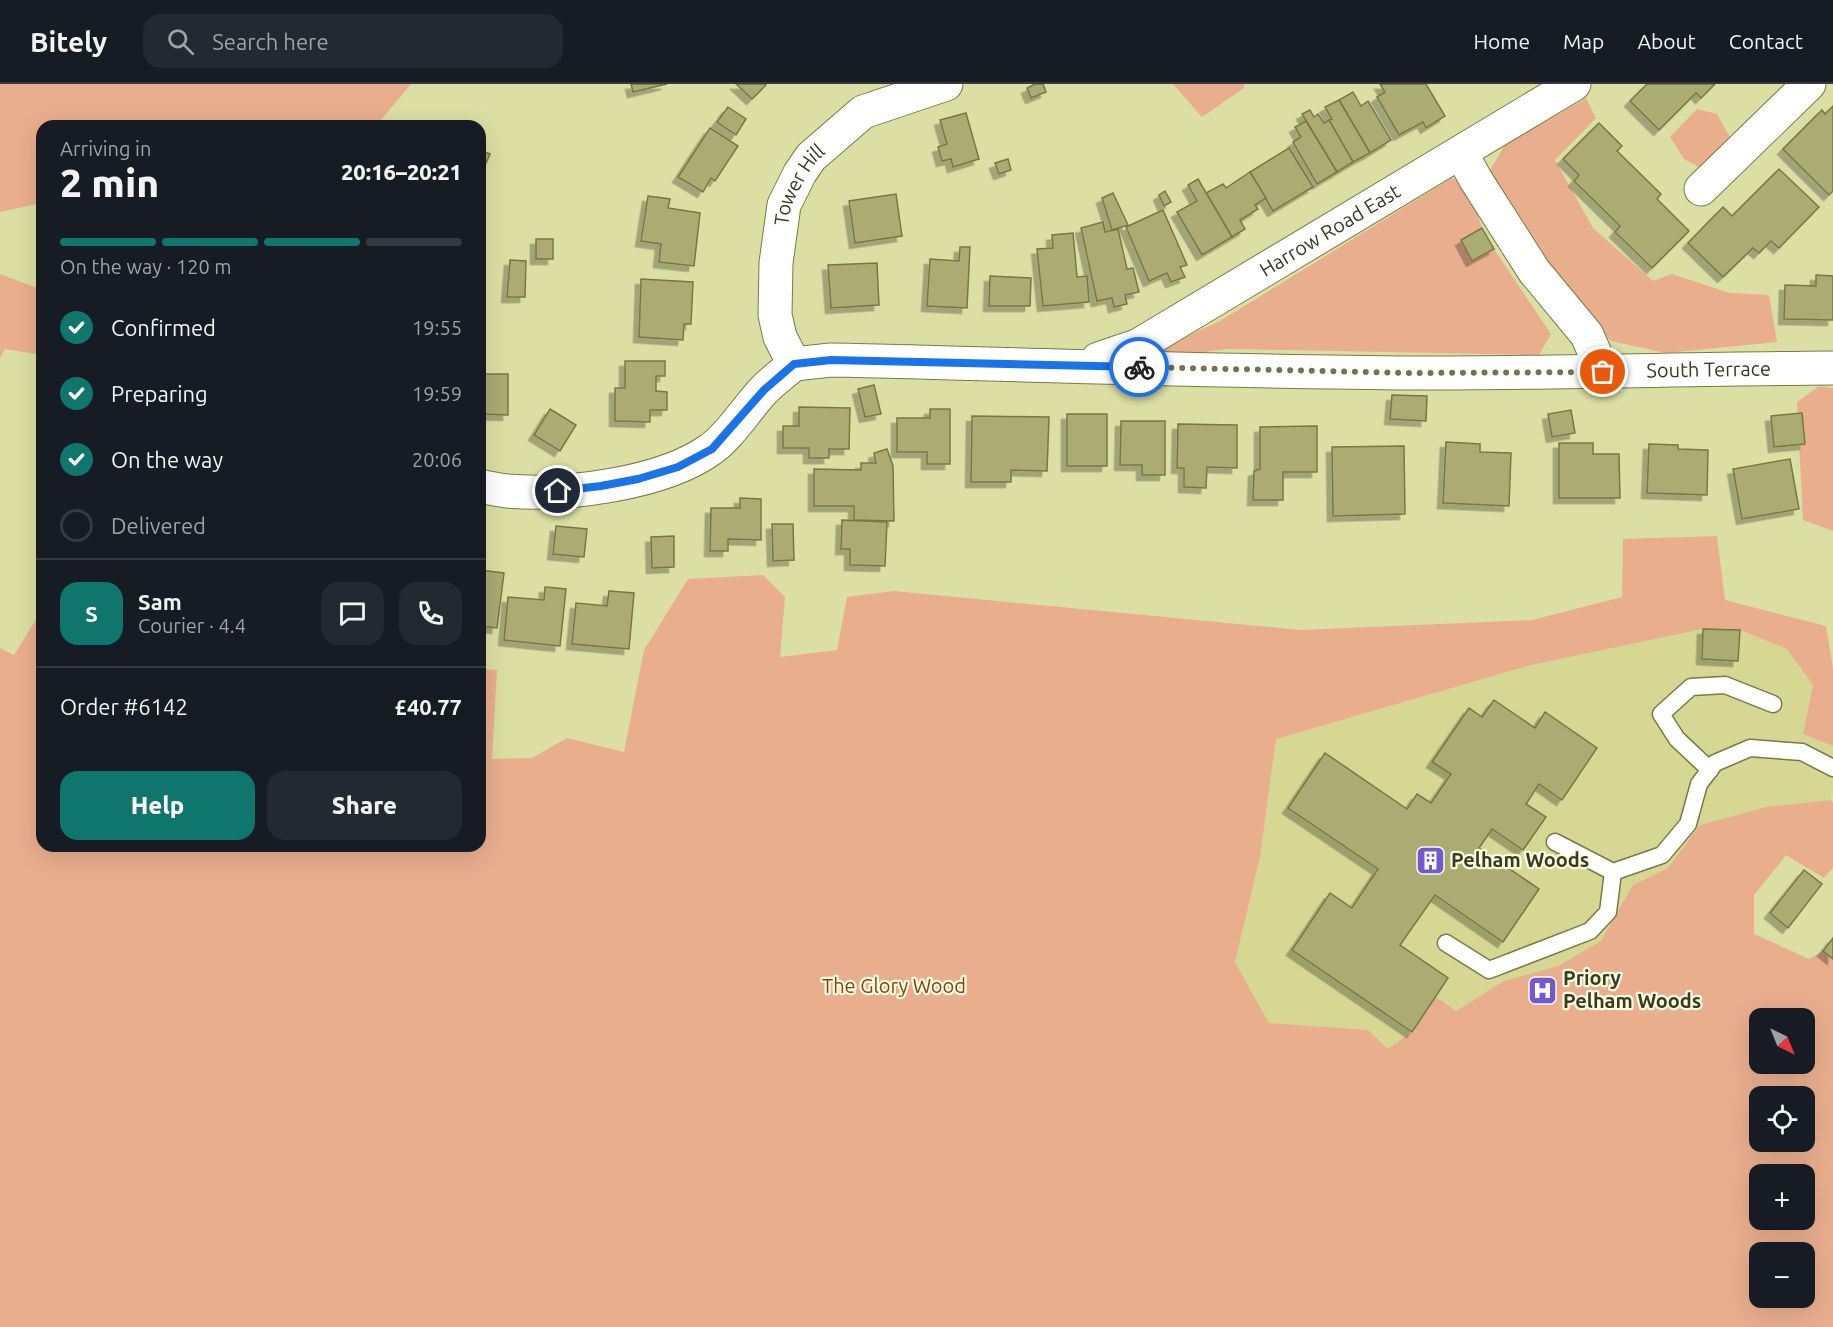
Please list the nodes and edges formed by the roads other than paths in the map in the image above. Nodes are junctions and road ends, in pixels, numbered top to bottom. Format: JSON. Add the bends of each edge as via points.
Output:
{"nodes":[{"id":1,"x":945,"y":84,"type":"edge"},
{"id":2,"x":1574,"y":84,"type":"edge"},
{"id":3,"x":1809,"y":84,"type":"edge"},
{"id":4,"x":1461,"y":153,"type":"junction"},
{"id":5,"x":1701,"y":189,"type":"dead end"},
{"id":6,"x":794,"y":364,"type":"junction"},
{"id":7,"x":1080,"y":365,"type":"junction"},
{"id":8,"x":1833,"y":368,"type":"edge"},
{"id":9,"x":1603,"y":372,"type":"junction"},
{"id":10,"x":486,"y":487,"type":"edge"},
{"id":11,"x":1773,"y":704,"type":"dead end"},
{"id":12,"x":1833,"y":768,"type":"edge"},
{"id":13,"x":1710,"y":770,"type":"junction"},
{"id":14,"x":1555,"y":842,"type":"dead end"},
{"id":15,"x":1613,"y":872,"type":"junction"},
{"id":16,"x":1446,"y":943,"type":"dead end"}],
"edges":[{"from":1,"to":6,"type":"street","name":"Tower Hill","via":[[863,112],[811,157],[800,172],[784,206],[776,263],[775,315],[780,337]]},
{"from":2,"to":4,"type":"street","name":"Harrow Road East"},
{"from":3,"to":5,"type":"street"},
{"from":4,"to":7,"type":"street","name":"Harrow Road East","via":[[1139,345]]},
{"from":4,"to":9,"type":"street","via":[[1534,271],[1587,335]]},
{"from":6,"to":7,"type":"street","name":"South Terrace","via":[[831,360]]},
{"from":6,"to":10,"type":"street","via":[[764,390],[712,449],[678,467],[638,479],[558,491]]},
{"from":7,"to":9,"type":"street","name":"South Terrace","via":[[1412,373]]},
{"from":8,"to":9,"type":"street","name":"South Terrace"},
{"from":11,"to":13,"type":"lane","via":[[1725,685],[1691,687],[1661,714],[1677,739]]},
{"from":12,"to":13,"type":"lane","via":[[1802,752],[1750,748]]},
{"from":13,"to":15,"type":"lane","via":[[1699,784],[1688,824],[1662,855]]},
{"from":14,"to":15,"type":"lane"},
{"from":15,"to":16,"type":"lane","via":[[1608,912],[1590,931],[1489,970]]}]}
